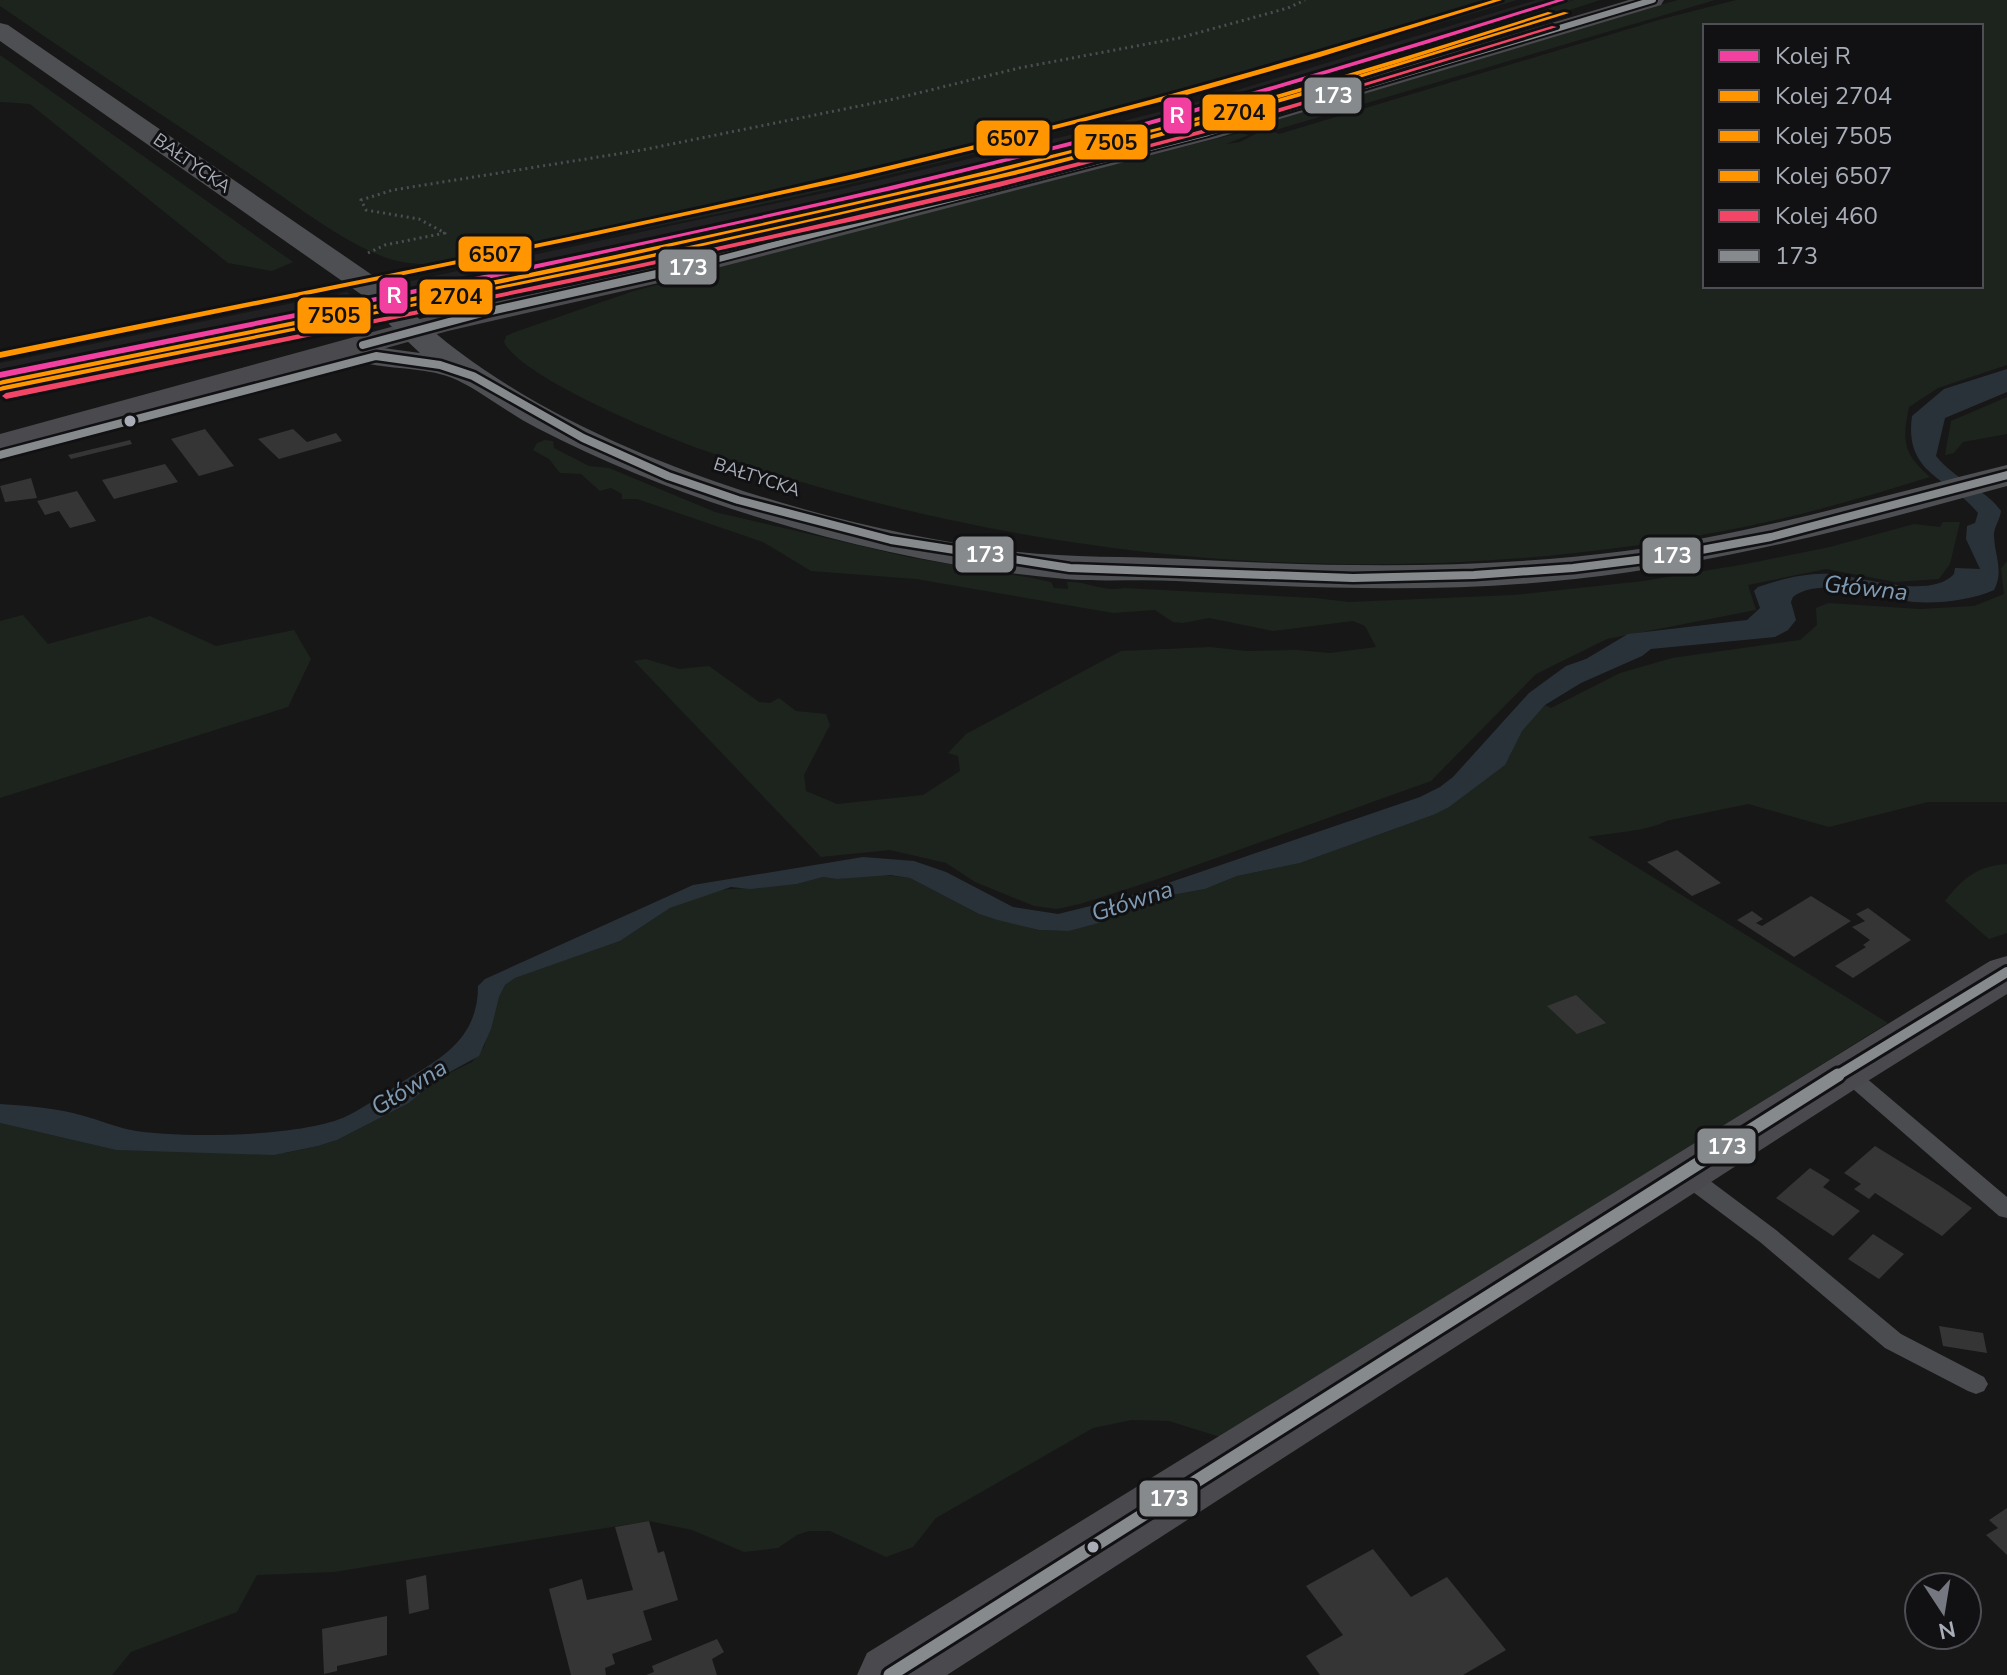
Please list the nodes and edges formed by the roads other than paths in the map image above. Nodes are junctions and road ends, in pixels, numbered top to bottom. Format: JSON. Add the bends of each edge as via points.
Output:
{"nodes":[{"id":1,"x":1653,"y":0,"type":"edge"},
{"id":2,"x":0,"y":30,"type":"edge"},
{"id":3,"x":457,"y":344,"type":"junction"},
{"id":4,"x":376,"y":356,"type":"junction"},
{"id":5,"x":0,"y":444,"type":"edge"},
{"id":6,"x":0,"y":455,"type":"edge"},
{"id":7,"x":1994,"y":479,"type":"edge"},
{"id":8,"x":2007,"y":972,"type":"edge"},
{"id":9,"x":1845,"y":1071,"type":"junction"},
{"id":10,"x":1685,"y":1174,"type":"junction"},
{"id":11,"x":2007,"y":1210,"type":"edge"},
{"id":12,"x":1976,"y":1384,"type":"dead end"},
{"id":13,"x":890,"y":1675,"type":"edge"}],
"edges":[{"from":1,"to":3,"type":"street","via":[[1208,133],[653,276]]},
{"from":2,"to":3,"type":"main road","name":"BAŁTYCKA","via":[[383,296],[396,316]]},
{"from":3,"to":4,"type":"street"},
{"from":3,"to":4,"type":"main road","via":[[440,365]]},
{"from":3,"to":5,"type":"street"},
{"from":3,"to":7,"type":"main road","name":"BAŁTYCKA","via":[[631,430],[743,473],[940,528],[1164,569],[1353,578],[1573,568],[1771,537]]},
{"from":4,"to":6,"type":"street"},
{"from":8,"to":9,"type":"street"},
{"from":9,"to":10,"type":"street"},
{"from":9,"to":11,"type":"lane"},
{"from":10,"to":12,"type":"lane","via":[[1893,1341]]},
{"from":10,"to":13,"type":"street"}]}
